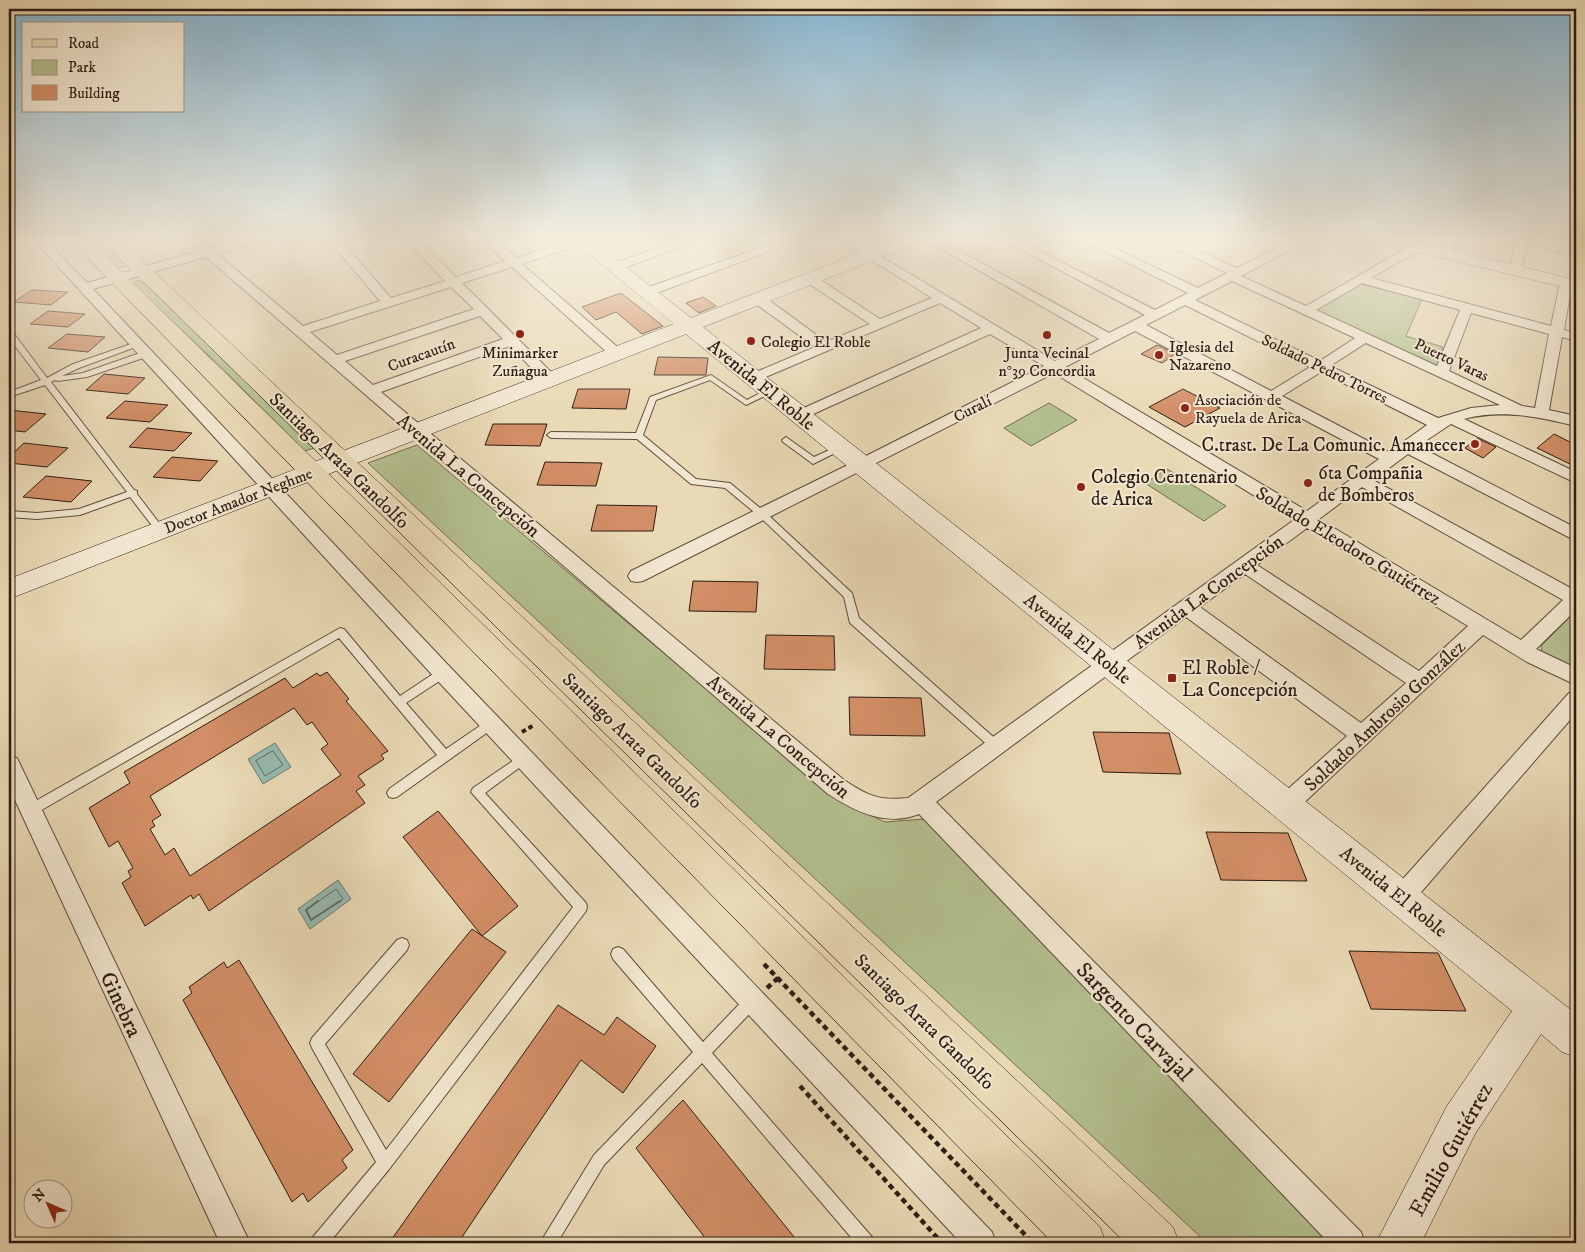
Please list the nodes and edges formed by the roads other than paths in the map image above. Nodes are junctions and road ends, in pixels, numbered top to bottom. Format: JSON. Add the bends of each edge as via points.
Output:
{"nodes":[{"id":1,"x":91,"y":296,"type":"edge"},
{"id":2,"x":149,"y":296,"type":"edge"},
{"id":3,"x":154,"y":296,"type":"edge"},
{"id":4,"x":260,"y":296,"type":"edge"},
{"id":5,"x":382,"y":296,"type":"edge"},
{"id":6,"x":409,"y":296,"type":"edge"},
{"id":7,"x":468,"y":296,"type":"edge"},
{"id":8,"x":553,"y":296,"type":"edge"},
{"id":9,"x":652,"y":296,"type":"edge"},
{"id":10,"x":761,"y":296,"type":"edge"},
{"id":11,"x":837,"y":296,"type":"edge"},
{"id":12,"x":939,"y":296,"type":"edge"},
{"id":13,"x":1034,"y":296,"type":"edge"},
{"id":14,"x":1116,"y":296,"type":"edge"},
{"id":15,"x":1191,"y":296,"type":"joint"},
{"id":16,"x":1277,"y":296,"type":"edge"},
{"id":17,"x":1331,"y":296,"type":"edge"},
{"id":18,"x":1427,"y":296,"type":"edge"},
{"id":19,"x":1567,"y":296,"type":"edge"},
{"id":20,"x":757,"y":298,"type":"junction"},
{"id":21,"x":942,"y":298,"type":"junction"},
{"id":22,"x":388,"y":303,"type":"junction"},
{"id":23,"x":1467,"y":307,"type":"junction"},
{"id":24,"x":482,"y":311,"type":"junction"},
{"id":25,"x":1306,"y":311,"type":"junction"},
{"id":26,"x":1154,"y":316,"type":"junction"},
{"id":27,"x":688,"y":325,"type":"junction"},
{"id":28,"x":880,"y":325,"type":"junction"},
{"id":29,"x":1135,"y":325,"type":"junction"},
{"id":30,"x":992,"y":328,"type":"junction"},
{"id":31,"x":300,"y":331,"type":"junction"},
{"id":32,"x":1556,"y":331,"type":"junction"},
{"id":33,"x":9,"y":333,"type":"edge"},
{"id":34,"x":1576,"y":337,"type":"edge"},
{"id":35,"x":1109,"y":338,"type":"junction"},
{"id":36,"x":1365,"y":338,"type":"junction"},
{"id":37,"x":511,"y":341,"type":"junction"},
{"id":38,"x":18,"y":344,"type":"junction"},
{"id":39,"x":9,"y":348,"type":"edge"},
{"id":40,"x":825,"y":348,"type":"junction"},
{"id":41,"x":141,"y":350,"type":"junction"},
{"id":42,"x":616,"y":353,"type":"junction"},
{"id":43,"x":335,"y":360,"type":"junction"},
{"id":44,"x":1054,"y":366,"type":"junction"},
{"id":45,"x":1320,"y":366,"type":"junction"},
{"id":46,"x":1441,"y":373,"type":"junction"},
{"id":47,"x":548,"y":378,"type":"junction"},
{"id":48,"x":47,"y":381,"type":"junction"},
{"id":49,"x":762,"y":385,"type":"junction"},
{"id":50,"x":370,"y":391,"type":"junction"},
{"id":51,"x":9,"y":395,"type":"edge"},
{"id":52,"x":1271,"y":397,"type":"junction"},
{"id":53,"x":1523,"y":411,"type":"junction"},
{"id":54,"x":1541,"y":413,"type":"junction"},
{"id":55,"x":800,"y":415,"type":"junction"},
{"id":56,"x":1444,"y":421,"type":"junction"},
{"id":57,"x":1576,"y":421,"type":"edge"},
{"id":58,"x":416,"y":430,"type":"junction"},
{"id":59,"x":551,"y":435,"type":"dead end"},
{"id":60,"x":639,"y":436,"type":"junction"},
{"id":61,"x":786,"y":440,"type":"dead end"},
{"id":62,"x":1407,"y":447,"type":"junction"},
{"id":63,"x":841,"y":448,"type":"junction"},
{"id":64,"x":1390,"y":459,"type":"junction"},
{"id":65,"x":341,"y":460,"type":"junction"},
{"id":66,"x":862,"y":465,"type":"junction"},
{"id":67,"x":310,"y":472,"type":"junction"},
{"id":68,"x":1576,"y":478,"type":"edge"},
{"id":69,"x":1361,"y":480,"type":"junction"},
{"id":70,"x":269,"y":488,"type":"junction"},
{"id":71,"x":134,"y":493,"type":"junction"},
{"id":72,"x":9,"y":514,"type":"edge"},
{"id":73,"x":762,"y":515,"type":"junction"},
{"id":74,"x":1307,"y":519,"type":"junction"},
{"id":75,"x":160,"y":530,"type":"junction"},
{"id":76,"x":1576,"y":535,"type":"edge"},
{"id":77,"x":1244,"y":565,"type":"junction"},
{"id":78,"x":638,"y":576,"type":"dead end"},
{"id":79,"x":9,"y":589,"type":"edge"},
{"id":80,"x":1576,"y":599,"type":"edge"},
{"id":81,"x":1186,"y":607,"type":"junction"},
{"id":82,"x":1482,"y":625,"type":"junction"},
{"id":83,"x":1522,"y":650,"type":"junction"},
{"id":84,"x":1109,"y":663,"type":"junction"},
{"id":85,"x":443,"y":674,"type":"junction"},
{"id":86,"x":1576,"y":677,"type":"edge"},
{"id":87,"x":1420,"y":682,"type":"junction"},
{"id":88,"x":1576,"y":699,"type":"edge"},
{"id":89,"x":399,"y":702,"type":"junction"},
{"id":90,"x":491,"y":724,"type":"junction"},
{"id":91,"x":1362,"y":735,"type":"junction"},
{"id":92,"x":995,"y":745,"type":"junction"},
{"id":93,"x":445,"y":756,"type":"junction"},
{"id":94,"x":524,"y":758,"type":"junction"},
{"id":95,"x":9,"y":765,"type":"edge"},
{"id":96,"x":393,"y":793,"type":"dead end"},
{"id":97,"x":920,"y":800,"type":"junction"},
{"id":98,"x":1286,"y":805,"type":"junction"},
{"id":99,"x":29,"y":811,"type":"junction"},
{"id":100,"x":1402,"y":897,"type":"junction"},
{"id":101,"x":402,"y":945,"type":"dead end"},
{"id":102,"x":618,"y":954,"type":"dead end"},
{"id":103,"x":752,"y":1001,"type":"junction"},
{"id":104,"x":1538,"y":1006,"type":"junction"},
{"id":105,"x":1576,"y":1038,"type":"edge"},
{"id":106,"x":701,"y":1052,"type":"junction"},
{"id":107,"x":385,"y":1163,"type":"junction"},
{"id":108,"x":235,"y":1243,"type":"edge"},
{"id":109,"x":319,"y":1243,"type":"edge"},
{"id":110,"x":548,"y":1243,"type":"edge"},
{"id":111,"x":866,"y":1243,"type":"edge"},
{"id":112,"x":980,"y":1243,"type":"edge"},
{"id":113,"x":1084,"y":1243,"type":"edge"},
{"id":114,"x":1157,"y":1243,"type":"edge"},
{"id":115,"x":1350,"y":1243,"type":"edge"},
{"id":116,"x":1398,"y":1243,"type":"edge"}],
"edges":[{"from":1,"to":41,"type":"street"},
{"from":2,"to":67,"type":"main road","name":"Santiago Arata Gandolfo"},
{"from":3,"to":65,"type":"main road","name":"Santiago Arata Gandolfo"},
{"from":4,"to":31,"type":"street","name":"Avenida La Concepción"},
{"from":5,"to":22,"type":"street"},
{"from":6,"to":22,"type":"street"},
{"from":7,"to":24,"type":"street"},
{"from":8,"to":42,"type":"street"},
{"from":9,"to":27,"type":"street","name":"Avenida El Roble"},
{"from":10,"to":20,"type":"street","name":"Doctor Amador Neghme"},
{"from":11,"to":28,"type":"street"},
{"from":12,"to":21,"type":"street","name":"Soldado Eleodoro Gutiérrez"},
{"from":13,"to":35,"type":"street"},
{"from":14,"to":26,"type":"street"},
{"from":15,"to":26,"type":"street","name":"Curalí"},
{"from":15,"to":45,"type":"street","name":"Soldado Pedro Torres"},
{"from":16,"to":25,"type":"street","name":"Puerto Varas"},
{"from":17,"to":25,"type":"street"},
{"from":18,"to":23,"type":"street"},
{"from":19,"to":32,"type":"street"},
{"from":20,"to":27,"type":"street","name":"Doctor Amador Neghme"},
{"from":20,"to":40,"type":"street"},
{"from":21,"to":28,"type":"street"},
{"from":21,"to":30,"type":"street","name":"Soldado Eleodoro Gutiérrez"},
{"from":22,"to":31,"type":"street"},
{"from":23,"to":32,"type":"street"},
{"from":23,"to":46,"type":"street"},
{"from":24,"to":37,"type":"street"},
{"from":24,"to":43,"type":"street"},
{"from":25,"to":36,"type":"street","name":"Puerto Varas"},
{"from":26,"to":29,"type":"street","name":"Curalí"},
{"from":27,"to":42,"type":"street","name":"Doctor Amador Neghme"},
{"from":27,"to":49,"type":"street","name":"Avenida El Roble"},
{"from":28,"to":40,"type":"street"},
{"from":29,"to":35,"type":"street","name":"Curalí"},
{"from":29,"to":52,"type":"street"},
{"from":30,"to":44,"type":"street","name":"Soldado Eleodoro Gutiérrez"},
{"from":30,"to":55,"type":"street"},
{"from":31,"to":43,"type":"street","name":"Avenida La Concepción"},
{"from":32,"to":34,"type":"street"},
{"from":32,"to":54,"type":"street"},
{"from":33,"to":38,"type":"lane"},
{"from":35,"to":44,"type":"street","name":"Curalí"},
{"from":36,"to":45,"type":"street"},
{"from":36,"to":46,"type":"street","name":"Puerto Varas"},
{"from":37,"to":47,"type":"street"},
{"from":37,"to":50,"type":"street","name":"Curacautín"},
{"from":38,"to":39,"type":"lane"},
{"from":38,"to":48,"type":"lane"},
{"from":40,"to":49,"type":"street"},
{"from":41,"to":48,"type":"lane","via":[[76,366]]},
{"from":41,"to":48,"type":"lane","via":[[84,375]]},
{"from":41,"to":70,"type":"street"},
{"from":42,"to":47,"type":"street","name":"Doctor Amador Neghme"},
{"from":43,"to":50,"type":"street","name":"Avenida La Concepción"},
{"from":44,"to":66,"type":"street","name":"Curalí"},
{"from":44,"to":74,"type":"street","name":"Soldado Eleodoro Gutiérrez"},
{"from":45,"to":52,"type":"street"},
{"from":45,"to":56,"type":"street","name":"Soldado Pedro Torres"},
{"from":46,"to":53,"type":"street","name":"Puerto Varas"},
{"from":47,"to":58,"type":"street","name":"Doctor Amador Neghme"},
{"from":48,"to":51,"type":"lane"},
{"from":48,"to":71,"type":"lane"},
{"from":49,"to":55,"type":"street","name":"Avenida El Roble"},
{"from":49,"to":60,"type":"lane","via":[[746,403],[711,377],[653,399]]},
{"from":50,"to":58,"type":"street","name":"Avenida La Concepción"},
{"from":52,"to":64,"type":"street"},
{"from":53,"to":54,"type":"street","name":"Avenida La Concepción"},
{"from":53,"to":56,"type":"street","name":"Avenida La Concepción","via":[[1490,410]]},
{"from":54,"to":57,"type":"street","name":"Avenida La Concepción"},
{"from":55,"to":63,"type":"street","name":"Avenida El Roble"},
{"from":56,"to":62,"type":"street","name":"Avenida La Concepción"},
{"from":56,"to":68,"type":"street","name":"Soldado Pedro Torres"},
{"from":58,"to":65,"type":"street","name":"Doctor Amador Neghme"},
{"from":58,"to":97,"type":"street","name":"Avenida La Concepción","via":[[836,787],[864,804],[886,811],[912,807]]},
{"from":59,"to":60,"type":"lane"},
{"from":60,"to":73,"type":"lane","via":[[694,482],[727,485]]},
{"from":61,"to":63,"type":"lane","via":[[813,461]]},
{"from":62,"to":64,"type":"street","name":"Avenida La Concepción"},
{"from":62,"to":76,"type":"street"},
{"from":63,"to":66,"type":"street","name":"Avenida El Roble"},
{"from":64,"to":69,"type":"street","name":"Avenida La Concepción"},
{"from":65,"to":67,"type":"street","name":"Doctor Amador Neghme"},
{"from":65,"to":114,"type":"main road","name":"Santiago Arata Gandolfo"},
{"from":66,"to":73,"type":"street","name":"Curalí"},
{"from":66,"to":84,"type":"street","name":"Avenida El Roble"},
{"from":67,"to":70,"type":"street","name":"Doctor Amador Neghme"},
{"from":67,"to":113,"type":"main road","name":"Santiago Arata Gandolfo"},
{"from":69,"to":74,"type":"street","name":"Avenida La Concepción"},
{"from":69,"to":80,"type":"street"},
{"from":70,"to":75,"type":"street","name":"Doctor Amador Neghme"},
{"from":70,"to":85,"type":"street"},
{"from":71,"to":72,"type":"lane","via":[[80,512],[37,516]]},
{"from":71,"to":75,"type":"lane"},
{"from":73,"to":78,"type":"street","name":"Curalí"},
{"from":73,"to":92,"type":"lane","via":[[849,596],[854,620]]},
{"from":74,"to":77,"type":"street","name":"Avenida La Concepción"},
{"from":74,"to":82,"type":"street","name":"Soldado Eleodoro Gutiérrez"},
{"from":75,"to":79,"type":"street","name":"Doctor Amador Neghme"},
{"from":77,"to":81,"type":"street","name":"Avenida La Concepción"},
{"from":77,"to":87,"type":"street"},
{"from":80,"to":83,"type":"street"},
{"from":81,"to":84,"type":"street","name":"Avenida La Concepción"},
{"from":81,"to":91,"type":"street"},
{"from":82,"to":83,"type":"street","name":"Soldado Eleodoro Gutiérrez"},
{"from":82,"to":87,"type":"street","name":"Soldado Ambrosio González"},
{"from":83,"to":86,"type":"street","name":"Soldado Eleodoro Gutiérrez"},
{"from":84,"to":92,"type":"street","name":"Avenida La Concepción"},
{"from":84,"to":98,"type":"street","name":"Avenida El Roble"},
{"from":85,"to":89,"type":"lane"},
{"from":85,"to":90,"type":"street"},
{"from":87,"to":91,"type":"street","name":"Soldado Ambrosio González"},
{"from":88,"to":100,"type":"street"},
{"from":89,"to":93,"type":"lane"},
{"from":89,"to":99,"type":"lane","via":[[340,632]]},
{"from":90,"to":93,"type":"lane"},
{"from":90,"to":94,"type":"street"},
{"from":91,"to":98,"type":"street","name":"Soldado Ambrosio González"},
{"from":92,"to":97,"type":"street","name":"Avenida La Concepción"},
{"from":93,"to":96,"type":"lane"},
{"from":94,"to":103,"type":"street"},
{"from":94,"to":107,"type":"lane","via":[[477,792],[580,907]]},
{"from":95,"to":99,"type":"street","name":"Ginebra"},
{"from":97,"to":115,"type":"street","name":"Sargento Carvajal"},
{"from":98,"to":100,"type":"street","name":"Avenida El Roble"},
{"from":99,"to":108,"type":"street","name":"Ginebra"},
{"from":100,"to":104,"type":"street","name":"Avenida El Roble"},
{"from":101,"to":107,"type":"lane","via":[[317,1043]]},
{"from":102,"to":106,"type":"lane"},
{"from":103,"to":106,"type":"lane"},
{"from":103,"to":112,"type":"street"},
{"from":104,"to":105,"type":"street","name":"Avenida El Roble"},
{"from":104,"to":116,"type":"street","name":"Emilio Gutiérrez","via":[[1461,1120]]},
{"from":106,"to":110,"type":"lane","via":[[599,1160]]},
{"from":106,"to":111,"type":"lane"},
{"from":107,"to":109,"type":"lane"}]}
